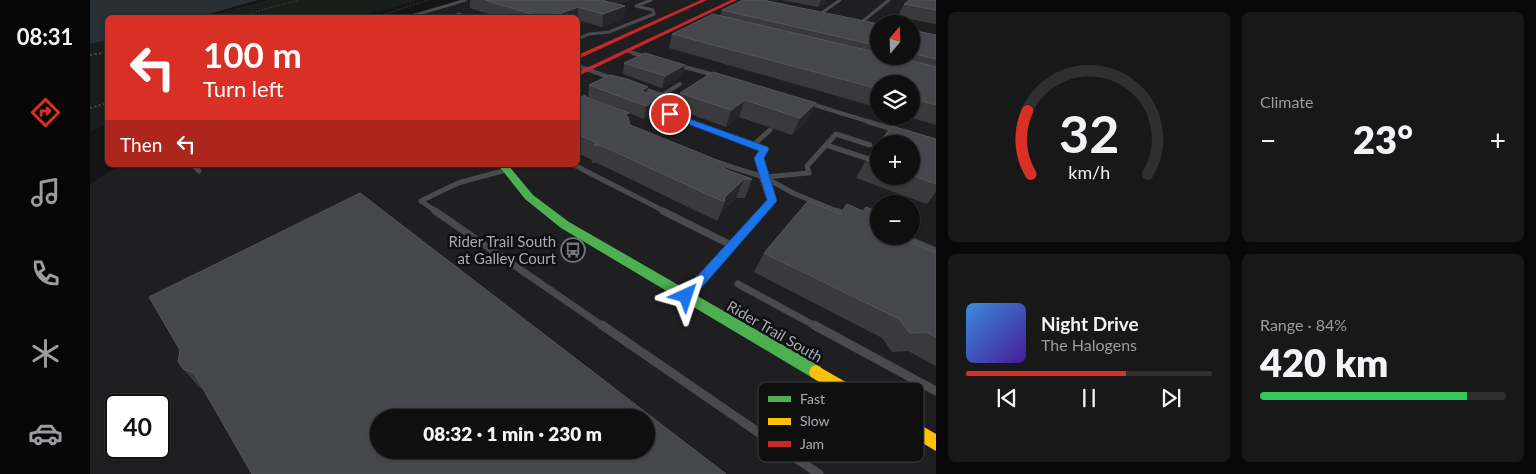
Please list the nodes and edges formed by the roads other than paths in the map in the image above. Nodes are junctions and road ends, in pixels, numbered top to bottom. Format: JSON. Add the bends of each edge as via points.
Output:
{"nodes":[{"id":1,"x":466,"y":0,"type":"edge"},
{"id":2,"x":651,"y":0,"type":"edge"},
{"id":3,"x":705,"y":0,"type":"edge"},
{"id":4,"x":735,"y":0,"type":"edge"},
{"id":5,"x":840,"y":0,"type":"edge"},
{"id":6,"x":890,"y":0,"type":"edge"},
{"id":7,"x":819,"y":12,"type":"joint"},
{"id":8,"x":458,"y":14,"type":"dead end"},
{"id":9,"x":415,"y":15,"type":"edge"},
{"id":10,"x":461,"y":15,"type":"edge"},
{"id":11,"x":839,"y":16,"type":"edge"},
{"id":12,"x":643,"y":18,"type":"junction"},
{"id":13,"x":654,"y":19,"type":"junction"},
{"id":14,"x":859,"y":20,"type":"joint"},
{"id":15,"x":870,"y":22,"type":"edge"},
{"id":16,"x":580,"y":38,"type":"edge"},
{"id":17,"x":627,"y":51,"type":"junction"},
{"id":18,"x":580,"y":56,"type":"edge"},
{"id":19,"x":649,"y":57,"type":"edge"},
{"id":20,"x":668,"y":63,"type":"edge"},
{"id":21,"x":581,"y":70,"type":"edge"},
{"id":22,"x":616,"y":79,"type":"edge"},
{"id":23,"x":729,"y":79,"type":"edge"},
{"id":24,"x":680,"y":84,"type":"dead end"},
{"id":25,"x":634,"y":86,"type":"edge"},
{"id":26,"x":804,"y":102,"type":"edge"},
{"id":27,"x":670,"y":114,"type":"dead end"},
{"id":28,"x":770,"y":130,"type":"dead end"},
{"id":29,"x":908,"y":134,"type":"edge"},
{"id":30,"x":753,"y":145,"type":"junction"},
{"id":31,"x":826,"y":145,"type":"junction"},
{"id":32,"x":870,"y":145,"type":"dead end"},
{"id":33,"x":866,"y":158,"type":"edge"},
{"id":34,"x":716,"y":162,"type":"edge"},
{"id":35,"x":195,"y":167,"type":"edge"},
{"id":36,"x":505,"y":167,"type":"edge"},
{"id":37,"x":578,"y":167,"type":"edge"},
{"id":38,"x":199,"y":171,"type":"dead end"},
{"id":39,"x":764,"y":177,"type":"junction"},
{"id":40,"x":854,"y":218,"type":"edge"},
{"id":41,"x":863,"y":221,"type":"edge"},
{"id":42,"x":870,"y":224,"type":"edge"},
{"id":43,"x":920,"y":244,"type":"edge"},
{"id":44,"x":732,"y":245,"type":"junction"},
{"id":45,"x":936,"y":251,"type":"edge"},
{"id":46,"x":738,"y":284,"type":"dead end"},
{"id":47,"x":686,"y":296,"type":"junction"},
{"id":48,"x":832,"y":382,"type":"edge"},
{"id":49,"x":919,"y":382,"type":"edge"},
{"id":50,"x":924,"y":385,"type":"edge"},
{"id":51,"x":936,"y":391,"type":"edge"},
{"id":52,"x":758,"y":432,"type":"edge"},
{"id":53,"x":924,"y":436,"type":"edge"},
{"id":54,"x":936,"y":443,"type":"edge"},
{"id":55,"x":802,"y":462,"type":"edge"},
{"id":56,"x":820,"y":474,"type":"edge"}],
"edges":[{"from":1,"to":9,"type":"lane"},
{"from":2,"to":13,"type":"lane","via":[[636,6],[655,12]]},
{"from":3,"to":13,"type":"street"},
{"from":4,"to":17,"type":"street"},
{"from":5,"to":7,"type":"lane"},
{"from":6,"to":14,"type":"lane"},
{"from":7,"to":11,"type":"street"},
{"from":8,"to":10,"type":"lane"},
{"from":12,"to":13,"type":"lane"},
{"from":12,"to":13,"type":"lane"},
{"from":12,"to":16,"type":"lane","via":[[609,32]]},
{"from":13,"to":18,"type":"street"},
{"from":14,"to":15,"type":"street"},
{"from":17,"to":19,"type":"lane"},
{"from":17,"to":21,"type":"street"},
{"from":20,"to":23,"type":"lane"},
{"from":21,"to":22,"type":"lane"},
{"from":24,"to":25,"type":"lane","via":[[662,95]]},
{"from":26,"to":29,"type":"lane"},
{"from":27,"to":30,"type":"lane"},
{"from":28,"to":30,"type":"lane"},
{"from":30,"to":39,"type":"lane","via":[[764,149],[759,158]]},
{"from":31,"to":32,"type":"lane","via":[[836,134]]},
{"from":31,"to":33,"type":"lane"},
{"from":31,"to":39,"type":"lane","via":[[807,166],[809,172]]},
{"from":34,"to":39,"type":"lane"},
{"from":35,"to":38,"type":"lane"},
{"from":36,"to":47,"type":"street","name":"Rider Trail South","via":[[547,213]]},
{"from":36,"to":52,"type":"lane","via":[[444,188],[420,201]]},
{"from":37,"to":44,"type":"lane"},
{"from":39,"to":40,"type":"lane","via":[[793,193]]},
{"from":39,"to":44,"type":"street","via":[[772,201]]},
{"from":41,"to":42,"type":"lane"},
{"from":43,"to":45,"type":"lane"},
{"from":44,"to":47,"type":"street"},
{"from":46,"to":49,"type":"lane"},
{"from":47,"to":48,"type":"street","name":"Rider Trail South"},
{"from":50,"to":51,"type":"lane"},
{"from":53,"to":54,"type":"street","name":"Rider Trail South"},
{"from":55,"to":56,"type":"lane"}]}
